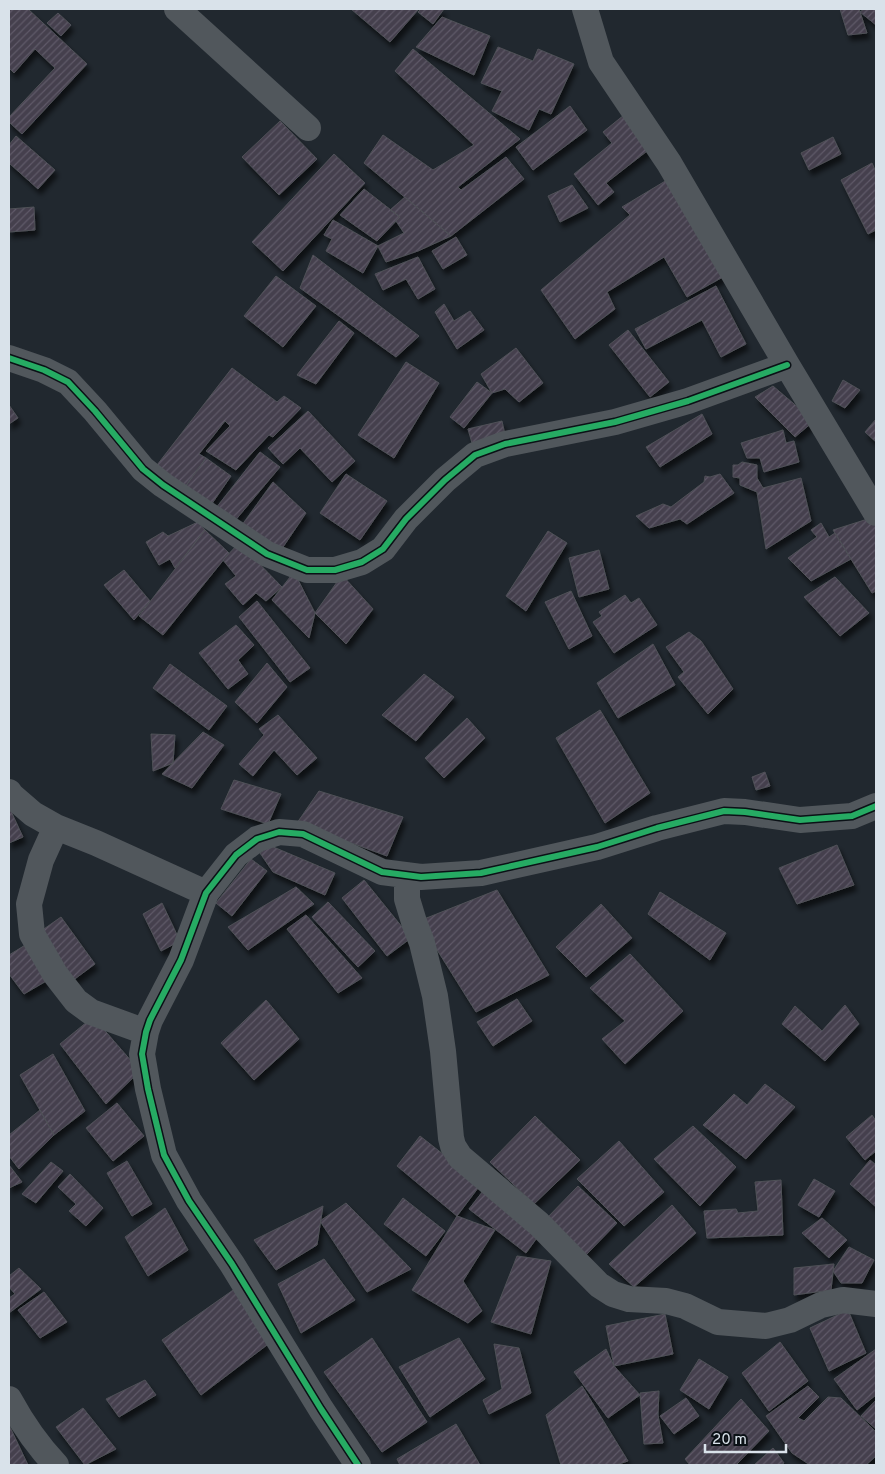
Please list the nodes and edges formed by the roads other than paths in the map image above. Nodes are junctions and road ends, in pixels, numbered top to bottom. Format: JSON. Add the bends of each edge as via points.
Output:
{"nodes":[{"id":1,"x":178,"y":9,"type":"edge"},
{"id":2,"x":585,"y":9,"type":"edge"},
{"id":3,"x":308,"y":128,"type":"dead end"},
{"id":4,"x":9,"y":358,"type":"edge"},
{"id":5,"x":787,"y":365,"type":"junction"},
{"id":6,"x":876,"y":513,"type":"edge"},
{"id":7,"x":9,"y":792,"type":"edge"},
{"id":8,"x":876,"y":806,"type":"edge"},
{"id":9,"x":56,"y":827,"type":"junction"},
{"id":10,"x":406,"y":875,"type":"junction"},
{"id":11,"x":206,"y":893,"type":"junction"},
{"id":12,"x":146,"y":1032,"type":"junction"},
{"id":13,"x":876,"y":1304,"type":"edge"},
{"id":14,"x":9,"y":1399,"type":"edge"},
{"id":15,"x":56,"y":1465,"type":"edge"},
{"id":16,"x":358,"y":1465,"type":"edge"}],
"edges":[{"from":1,"to":3,"type":"street"},
{"from":2,"to":5,"type":"street","via":[[601,62],[669,163]]},
{"from":4,"to":5,"type":"street","via":[[68,382],[143,469],[163,485],[267,554],[307,570],[335,570],[362,562],[383,549],[406,518],[476,455],[505,444],[614,422],[688,401]]},
{"from":5,"to":6,"type":"street"},
{"from":7,"to":9,"type":"street","via":[[33,814]]},
{"from":8,"to":10,"type":"street","via":[[852,816],[800,820],[724,811],[597,846],[481,872]]},
{"from":9,"to":11,"type":"street"},
{"from":9,"to":12,"type":"street","via":[[29,904],[32,934],[55,974],[76,1001],[91,1012]]},
{"from":10,"to":11,"type":"street","via":[[382,872],[303,834],[279,832],[257,839],[236,855]]},
{"from":10,"to":13,"type":"street","via":[[407,898],[435,996],[453,1146],[599,1284],[613,1294],[685,1306],[718,1322],[766,1326],[843,1300]]},
{"from":11,"to":12,"type":"street","via":[[181,960]]},
{"from":12,"to":16,"type":"street","via":[[142,1054],[164,1155],[189,1201]]},
{"from":14,"to":15,"type":"street","via":[[39,1447]]}]}
